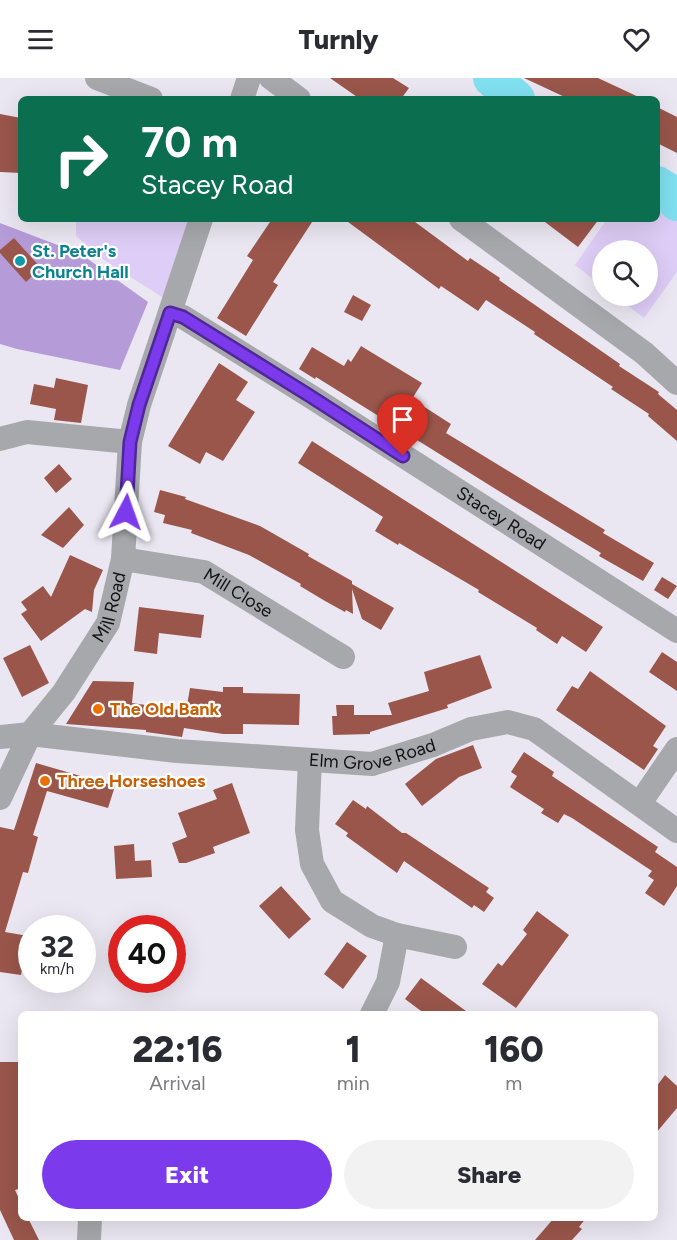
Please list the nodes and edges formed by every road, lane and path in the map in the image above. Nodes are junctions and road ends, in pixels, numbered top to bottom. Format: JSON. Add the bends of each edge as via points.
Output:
{"nodes":[{"id":1,"x":97,"y":78,"type":"edge"},
{"id":2,"x":249,"y":78,"type":"edge"},
{"id":3,"x":271,"y":78,"type":"edge"},
{"id":4,"x":143,"y":96,"type":"edge"},
{"id":5,"x":243,"y":96,"type":"edge"},
{"id":6,"x":295,"y":96,"type":"edge"},
{"id":7,"x":200,"y":222,"type":"edge"},
{"id":8,"x":465,"y":222,"type":"edge"},
{"id":9,"x":170,"y":313,"type":"junction"},
{"id":10,"x":677,"y":383,"type":"edge"},
{"id":11,"x":0,"y":439,"type":"edge"},
{"id":12,"x":130,"y":442,"type":"junction"},
{"id":13,"x":123,"y":559,"type":"junction"},
{"id":14,"x":677,"y":631,"type":"edge"},
{"id":15,"x":343,"y":657,"type":"dead end"},
{"id":16,"x":30,"y":734,"type":"junction"},
{"id":17,"x":0,"y":737,"type":"edge"},
{"id":18,"x":677,"y":749,"type":"edge"},
{"id":19,"x":310,"y":760,"type":"junction"},
{"id":20,"x":0,"y":798,"type":"edge"},
{"id":21,"x":640,"y":803,"type":"junction"},
{"id":22,"x":677,"y":831,"type":"edge"},
{"id":23,"x":397,"y":935,"type":"junction"},
{"id":24,"x":455,"y":947,"type":"dead end"},
{"id":25,"x":373,"y":1011,"type":"edge"},
{"id":26,"x":90,"y":1221,"type":"edge"},
{"id":27,"x":89,"y":1240,"type":"edge"}],
"edges":[{"from":1,"to":4,"type":"street"},
{"from":2,"to":5,"type":"street"},
{"from":3,"to":6,"type":"street"},
{"from":7,"to":9,"type":"street","name":"Mill Road"},
{"from":8,"to":10,"type":"street","via":[[644,353]]},
{"from":9,"to":12,"type":"street","name":"Mill Road"},
{"from":9,"to":14,"type":"street","name":"Stacey Road","via":[[183,317],[310,396]]},
{"from":11,"to":12,"type":"street","via":[[27,432]]},
{"from":12,"to":13,"type":"street","name":"Mill Road"},
{"from":13,"to":15,"type":"street","name":"Mill Close","via":[[204,572]]},
{"from":13,"to":16,"type":"street","name":"Mill Road","via":[[108,623],[64,692]]},
{"from":16,"to":17,"type":"street","name":"Elm Grove Road"},
{"from":16,"to":19,"type":"street","name":"Elm Grove Road","via":[[177,751]]},
{"from":16,"to":20,"type":"street","name":"Mill Road"},
{"from":18,"to":21,"type":"street"},
{"from":19,"to":21,"type":"street","name":"Elm Grove Road","via":[[372,764],[471,729],[508,722],[534,729]]},
{"from":19,"to":23,"type":"street","via":[[307,830],[312,864],[332,902],[372,926]]},
{"from":21,"to":22,"type":"street","name":"Elm Grove Road"},
{"from":23,"to":24,"type":"street"},
{"from":23,"to":25,"type":"street","via":[[387,982]]},
{"from":26,"to":27,"type":"street"}]}
